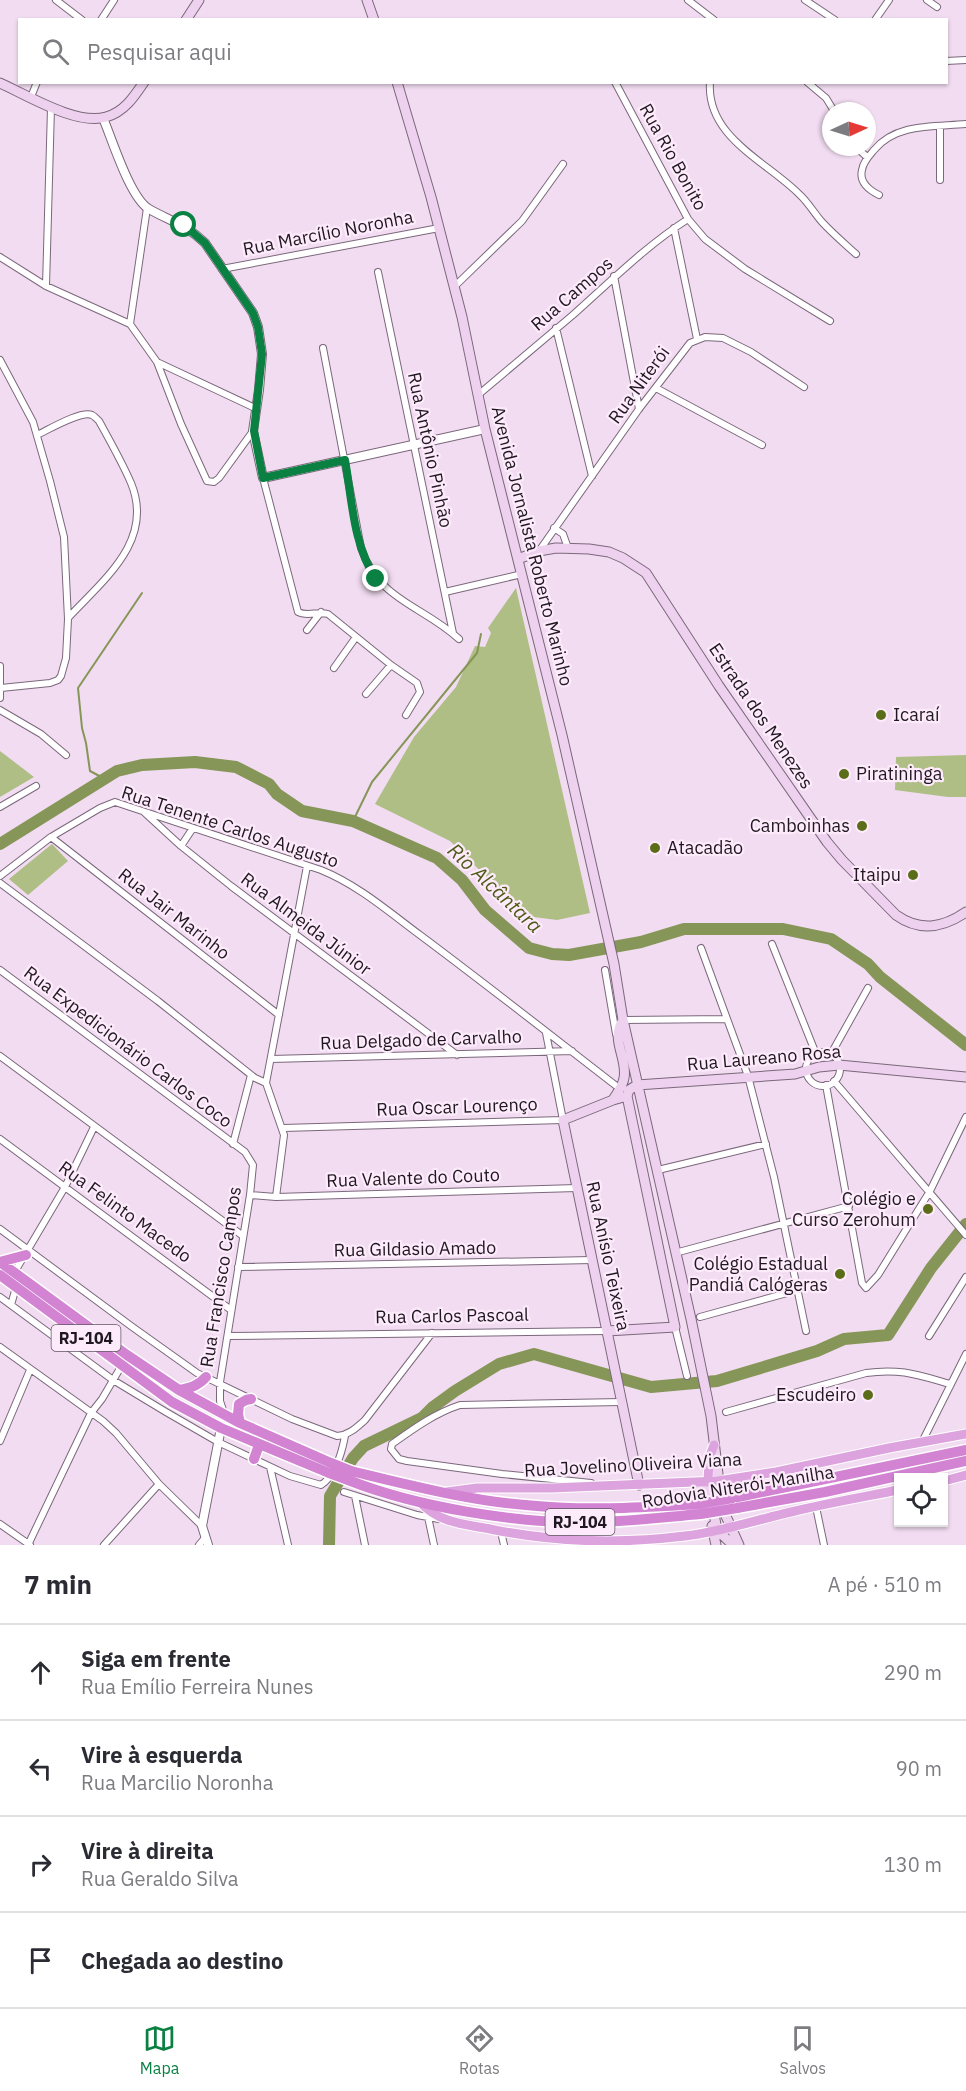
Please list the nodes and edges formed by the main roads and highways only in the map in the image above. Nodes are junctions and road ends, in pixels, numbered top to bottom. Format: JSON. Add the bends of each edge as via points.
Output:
{"nodes":[{"id":1,"x":199,"y":0,"type":"edge"},
{"id":2,"x":367,"y":0,"type":"edge"},
{"id":3,"x":187,"y":18,"type":"edge"},
{"id":4,"x":373,"y":18,"type":"edge"},
{"id":5,"x":0,"y":83,"type":"edge"},
{"id":6,"x":143,"y":84,"type":"edge"},
{"id":7,"x":398,"y":84,"type":"edge"},
{"id":8,"x":518,"y":559,"type":"junction"},
{"id":9,"x":966,"y":912,"type":"edge"},
{"id":10,"x":623,"y":1020,"type":"junction"},
{"id":11,"x":966,"y":1077,"type":"edge"},
{"id":12,"x":637,"y":1085,"type":"junction"},
{"id":13,"x":627,"y":1096,"type":"junction"},
{"id":14,"x":613,"y":1100,"type":"junction"},
{"id":15,"x":563,"y":1120,"type":"joint"},
{"id":16,"x":658,"y":1170,"type":"junction"},
{"id":17,"x":643,"y":1174,"type":"junction"},
{"id":18,"x":27,"y":1253,"type":"road end"},
{"id":19,"x":0,"y":1262,"type":"edge"},
{"id":20,"x":0,"y":1275,"type":"edge"},
{"id":21,"x":607,"y":1330,"type":"junction"},
{"id":22,"x":206,"y":1377,"type":"road end"},
{"id":23,"x":179,"y":1390,"type":"junction"},
{"id":24,"x":251,"y":1400,"type":"road end"},
{"id":25,"x":240,"y":1423,"type":"junction"},
{"id":26,"x":966,"y":1434,"type":"edge"},
{"id":27,"x":260,"y":1445,"type":"junction"},
{"id":28,"x":714,"y":1445,"type":"junction"},
{"id":29,"x":966,"y":1450,"type":"edge"},
{"id":30,"x":254,"y":1459,"type":"road end"},
{"id":31,"x":966,"y":1461,"type":"edge"},
{"id":32,"x":330,"y":1468,"type":"junction"},
{"id":33,"x":350,"y":1475,"type":"junction"},
{"id":34,"x":966,"y":1475,"type":"edge"},
{"id":35,"x":948,"y":1479,"type":"edge"},
{"id":36,"x":718,"y":1481,"type":"junction"},
{"id":37,"x":708,"y":1482,"type":"junction"},
{"id":38,"x":695,"y":1483,"type":"junction"},
{"id":39,"x":639,"y":1485,"type":"junction"},
{"id":40,"x":894,"y":1491,"type":"edge"},
{"id":41,"x":442,"y":1493,"type":"junction"},
{"id":42,"x":420,"y":1502,"type":"junction"},
{"id":43,"x":735,"y":1503,"type":"junction"},
{"id":44,"x":700,"y":1509,"type":"junction"},
{"id":45,"x":731,"y":1527,"type":"junction"},
{"id":46,"x":715,"y":1530,"type":"junction"},
{"id":47,"x":575,"y":1542,"type":"edge"},
{"id":48,"x":649,"y":1542,"type":"edge"},
{"id":49,"x":716,"y":1545,"type":"edge"},
{"id":50,"x":733,"y":1545,"type":"edge"},
{"id":51,"x":739,"y":1545,"type":"edge"}],
"edges":[{"from":1,"to":3,"type":"main road"},
{"from":2,"to":4,"type":"main road"},
{"from":5,"to":6,"type":"main road","via":[[51,108],[103,118],[127,105]]},
{"from":7,"to":8,"type":"main road","name":"Avenida Jornalista Roberto Marinho","via":[[440,228]]},
{"from":8,"to":9,"type":"main road","name":"Estrada dos Menezes","via":[[539,551],[568,548],[609,552],[646,573],[719,686],[842,860],[905,921],[930,927],[944,925]]},
{"from":8,"to":10,"type":"main road","name":"Avenida Jornalista Roberto Marinho","via":[[614,963]]},
{"from":10,"to":12,"type":"main road","name":"Avenida Jornalista Roberto Marinho"},
{"from":10,"to":14,"type":"main road","name":"Avenida Jornalista Roberto Marinho","via":[[618,1041],[624,1072]]},
{"from":11,"to":12,"type":"main road","name":"Rua Laureano Rosa","via":[[839,1065],[795,1074]]},
{"from":12,"to":13,"type":"main road"},
{"from":12,"to":16,"type":"main road","name":"Avenida Jornalista Roberto Marinho"},
{"from":13,"to":14,"type":"main road","name":"Rua Oscar Lourenço"},
{"from":13,"to":17,"type":"main road"},
{"from":14,"to":15,"type":"main road","name":"Rua Oscar Lourenço"},
{"from":15,"to":21,"type":"main road","name":"Rua Anísio Teixeira"},
{"from":16,"to":17,"type":"main road"},
{"from":16,"to":28,"type":"main road","name":"Avenida Jornalista Roberto Marinho"},
{"from":17,"to":21,"type":"main road","name":"Rua Carlos Pascoal","via":[[675,1327]]},
{"from":18,"to":19,"type":"highway"},
{"from":19,"to":23,"type":"highway","name":"Rodovia Niterói-Manilha","number":"RJ-104"},
{"from":20,"to":27,"type":"highway","name":"Rodovia Niterói-Manilha","number":"RJ-104","via":[[172,1402]]},
{"from":21,"to":39,"type":"main road","name":"Rua Anísio Teixeira"},
{"from":22,"to":23,"type":"highway"},
{"from":23,"to":25,"type":"highway","name":"Rodovia Niterói-Manilha","number":"RJ-104"},
{"from":24,"to":25,"type":"highway","via":[[240,1404]]},
{"from":25,"to":32,"type":"highway","name":"Rodovia Niterói-Manilha","number":"RJ-104"},
{"from":26,"to":36,"type":"main road","name":"Rua Jovelino Oliveira Viana"},
{"from":27,"to":30,"type":"highway"},
{"from":27,"to":32,"type":"highway","name":"Rodovia Niterói-Manilha","number":"RJ-104"},
{"from":28,"to":36,"type":"main road","name":"Avenida Jornalista Roberto Marinho"},
{"from":28,"to":37,"type":"main road"},
{"from":29,"to":43,"type":"highway","name":"Rodovia Niterói-Manilha","number":"RJ-104"},
{"from":31,"to":43,"type":"highway","name":"Rodovia Niterói-Manilha","number":"RJ-104","via":[[825,1492]]},
{"from":32,"to":33,"type":"highway","name":"Rodovia Niterói-Manilha","number":"RJ-104","bridge":true},
{"from":33,"to":41,"type":"highway","name":"Rodovia Niterói-Manilha","number":"RJ-104"},
{"from":33,"to":42,"type":"highway","name":"Rodovia Niterói-Manilha","number":"RJ-104"},
{"from":34,"to":35,"type":"main road"},
{"from":36,"to":37,"type":"main road","name":"Rua Jovelino Oliveira Viana"},
{"from":36,"to":45,"type":"main road","name":"Avenida Jornalista Roberto Marinho"},
{"from":37,"to":38,"type":"main road","name":"Rua Jovelino Oliveira Viana"},
{"from":37,"to":46,"type":"main road"},
{"from":38,"to":39,"type":"main road","name":"Rua Jovelino Oliveira Viana"},
{"from":38,"to":46,"type":"main road","via":[[705,1496]]},
{"from":39,"to":41,"type":"main road","name":"Rua Jovelino Oliveira Viana","via":[[477,1488]]},
{"from":40,"to":45,"type":"main road"},
{"from":41,"to":44,"type":"highway","name":"Rodovia Niterói-Manilha","number":"RJ-104","via":[[536,1506]]},
{"from":42,"to":44,"type":"highway","name":"Rodovia Niterói-Manilha","number":"RJ-104","via":[[501,1516],[589,1522]]},
{"from":42,"to":47,"type":"main road","via":[[442,1519]]},
{"from":43,"to":44,"type":"highway","name":"Rodovia Niterói-Manilha","number":"RJ-104","bridge":true},
{"from":45,"to":46,"type":"main road"},
{"from":45,"to":51,"type":"main road","name":"Avenida Jornalista Roberto Marinho"},
{"from":46,"to":48,"type":"main road"},
{"from":46,"to":49,"type":"main road"},
{"from":46,"to":50,"type":"main road"},
{"from":47,"to":48,"type":"main road"}]}
